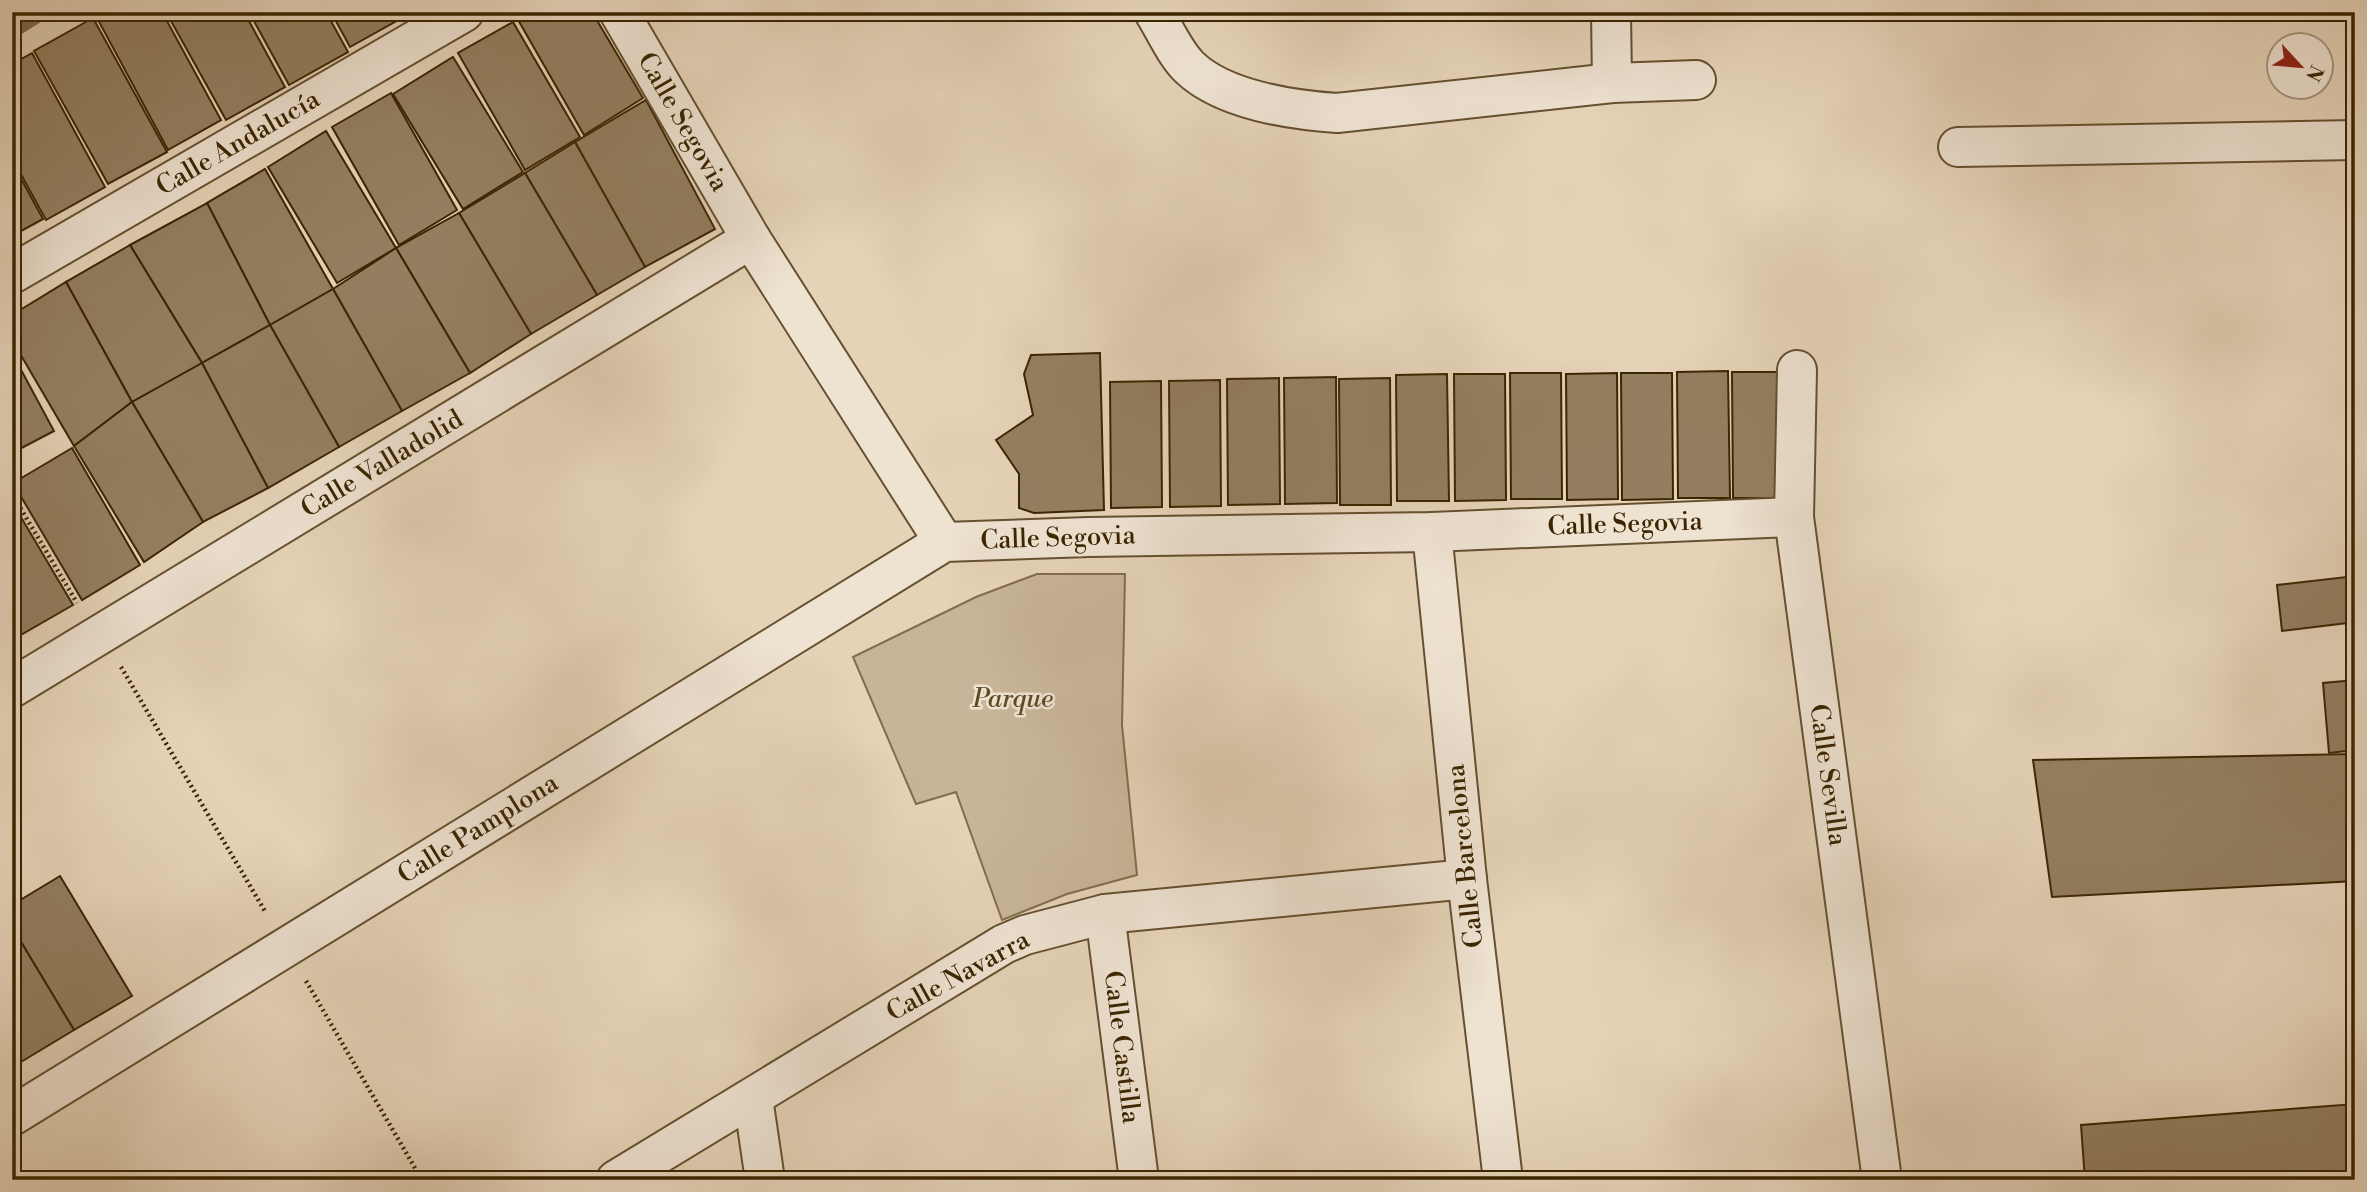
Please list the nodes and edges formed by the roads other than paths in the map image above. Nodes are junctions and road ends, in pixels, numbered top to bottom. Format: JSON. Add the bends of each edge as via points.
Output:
{"nodes":[{"id":1,"x":464,"y":12,"type":"edge"},
{"id":2,"x":619,"y":12,"type":"edge"},
{"id":3,"x":1154,"y":12,"type":"edge"},
{"id":4,"x":1611,"y":12,"type":"edge"},
{"id":5,"x":1696,"y":80,"type":"dead end"},
{"id":6,"x":1612,"y":83,"type":"junction"},
{"id":7,"x":2355,"y":140,"type":"edge"},
{"id":8,"x":1958,"y":147,"type":"dead end"},
{"id":9,"x":751,"y":239,"type":"junction"},
{"id":10,"x":12,"y":274,"type":"edge"},
{"id":11,"x":1797,"y":370,"type":"dead end"},
{"id":12,"x":1794,"y":517,"type":"junction"},
{"id":13,"x":1432,"y":531,"type":"junction"},
{"id":14,"x":944,"y":542,"type":"junction"},
{"id":15,"x":12,"y":688,"type":"edge"},
{"id":16,"x":1467,"y":879,"type":"junction"},
{"id":17,"x":1105,"y":914,"type":"junction"},
{"id":18,"x":753,"y":1098,"type":"junction"},
{"id":19,"x":12,"y":1116,"type":"edge"},
{"id":20,"x":616,"y":1180,"type":"edge"},
{"id":21,"x":765,"y":1180,"type":"edge"},
{"id":22,"x":1139,"y":1180,"type":"edge"},
{"id":23,"x":1503,"y":1180,"type":"edge"},
{"id":24,"x":1882,"y":1180,"type":"edge"}],
"edges":[{"from":1,"to":10,"type":"street","name":"Calle Andalucía"},
{"from":2,"to":9,"type":"street","name":"Calle Segovia"},
{"from":3,"to":6,"type":"street","via":[[1187,65],[1201,77],[1217,87],[1304,111],[1337,113]]},
{"from":4,"to":6,"type":"street"},
{"from":5,"to":6,"type":"street"},
{"from":7,"to":8,"type":"street"},
{"from":9,"to":14,"type":"street","name":"Calle Segovia"},
{"from":9,"to":15,"type":"street","name":"Calle Valladolid"},
{"from":11,"to":12,"type":"street","name":"Calle Sevilla"},
{"from":12,"to":13,"type":"street","name":"Calle Segovia"},
{"from":12,"to":24,"type":"street","name":"Calle Sevilla"},
{"from":13,"to":14,"type":"street","name":"Calle Segovia"},
{"from":13,"to":16,"type":"street","name":"Calle Barcelona"},
{"from":14,"to":19,"type":"street","name":"Calle Pamplona"},
{"from":16,"to":17,"type":"street","name":"Calle Navarra"},
{"from":16,"to":23,"type":"street","name":"Calle Barcelona"},
{"from":17,"to":18,"type":"street","name":"Calle Navarra","via":[[1004,944]]},
{"from":17,"to":22,"type":"street","name":"Calle Castilla"},
{"from":18,"to":20,"type":"street","name":"Calle Navarra"},
{"from":18,"to":21,"type":"street"}]}
